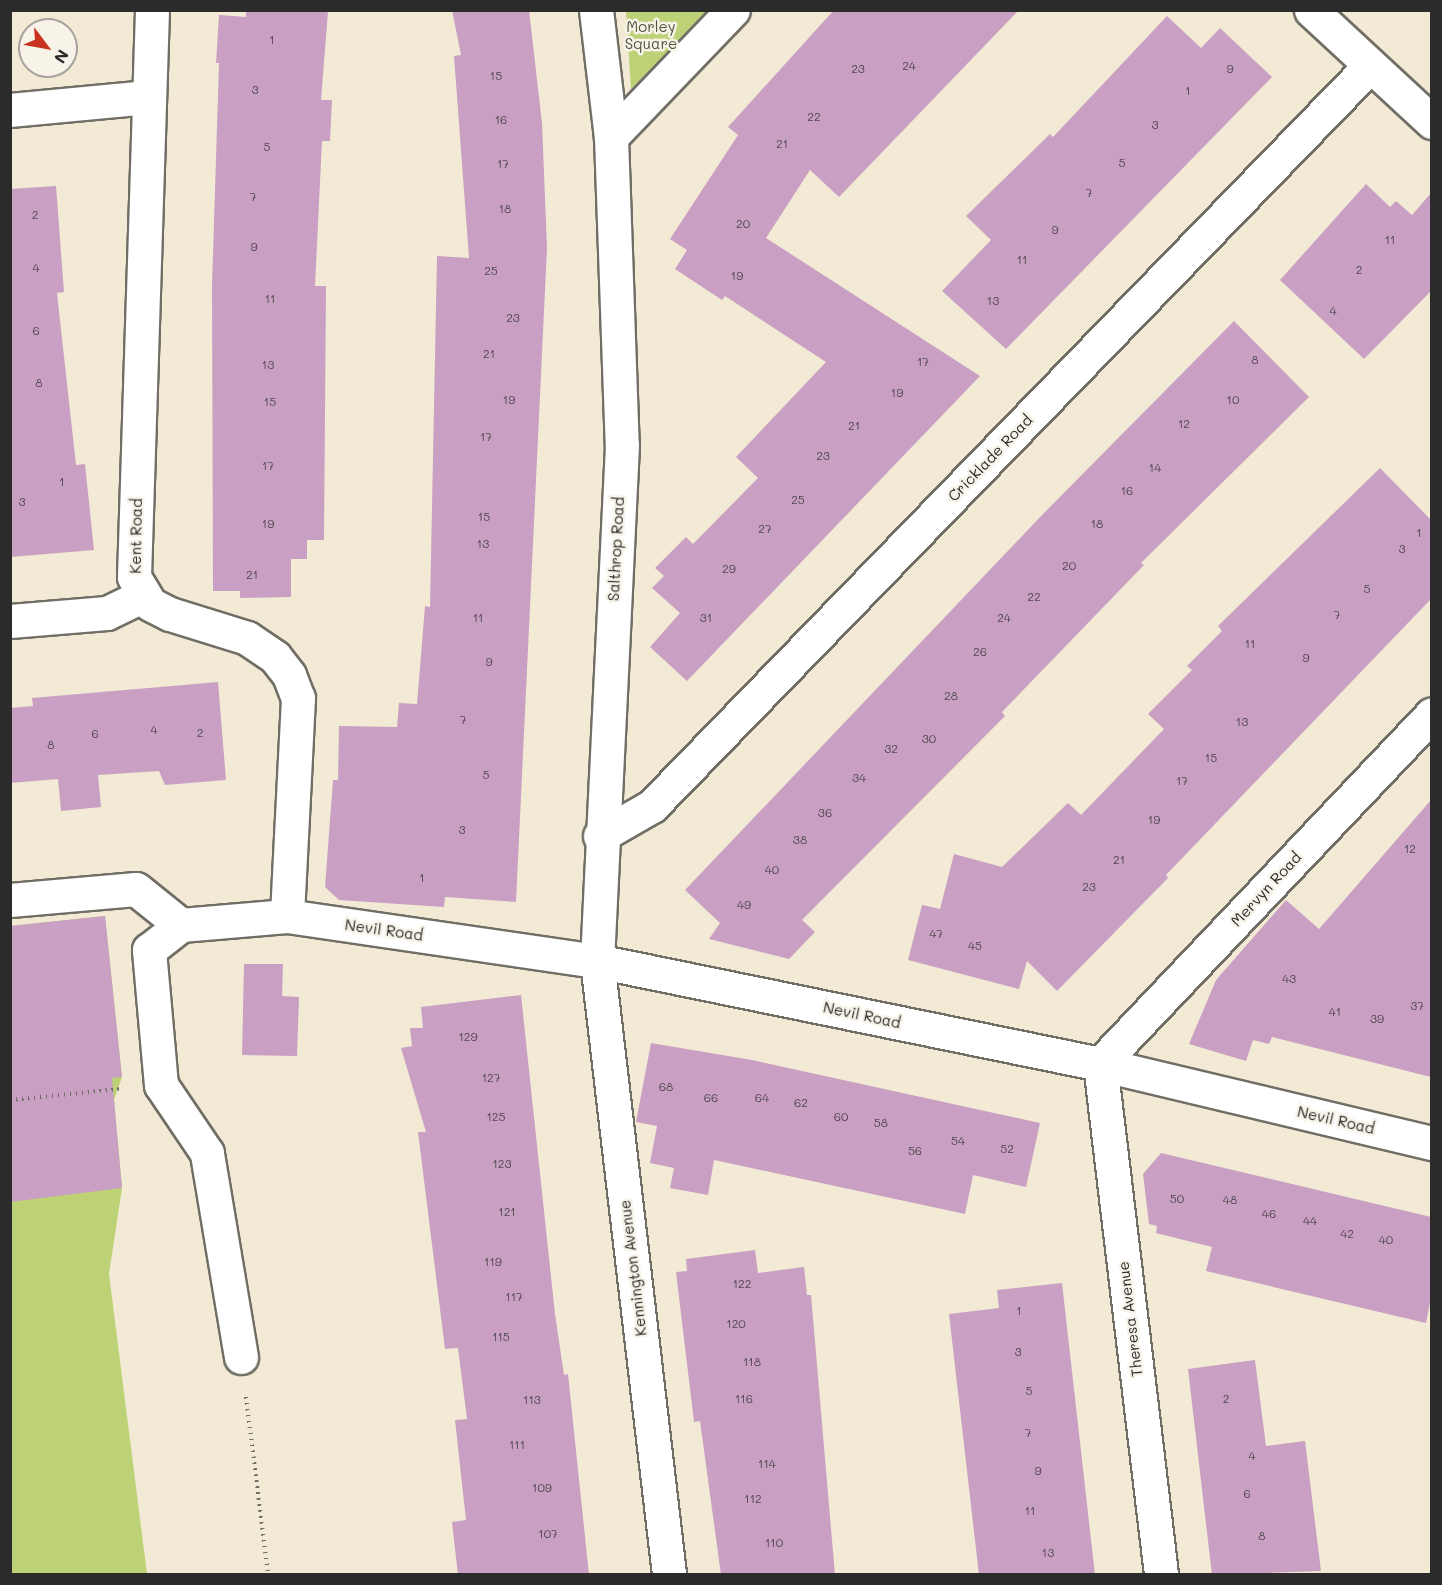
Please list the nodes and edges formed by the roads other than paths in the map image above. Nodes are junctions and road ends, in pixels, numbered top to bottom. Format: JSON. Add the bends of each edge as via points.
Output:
{"nodes":[{"id":1,"x":152,"y":10,"type":"edge"},
{"id":2,"x":596,"y":10,"type":"edge"},
{"id":3,"x":733,"y":10,"type":"edge"},
{"id":4,"x":1311,"y":10,"type":"edge"},
{"id":5,"x":1369,"y":67,"type":"junction"},
{"id":6,"x":147,"y":97,"type":"junction"},
{"id":7,"x":10,"y":110,"type":"edge"},
{"id":8,"x":1431,"y":122,"type":"edge"},
{"id":9,"x":611,"y":136,"type":"junction"},
{"id":10,"x":142,"y":596,"type":"junction"},
{"id":11,"x":10,"y":621,"type":"edge"},
{"id":12,"x":1431,"y":714,"type":"edge"},
{"id":13,"x":600,"y":836,"type":"junction"},
{"id":14,"x":10,"y":900,"type":"edge"},
{"id":15,"x":287,"y":916,"type":"junction"},
{"id":16,"x":181,"y":925,"type":"junction"},
{"id":17,"x":597,"y":961,"type":"junction"},
{"id":18,"x":1100,"y":1064,"type":"junction"},
{"id":19,"x":1431,"y":1143,"type":"edge"},
{"id":20,"x":241,"y":1357,"type":"road end"},
{"id":21,"x":669,"y":1575,"type":"edge"},
{"id":22,"x":1161,"y":1575,"type":"edge"}],
"edges":[{"from":1,"to":6,"type":"street","name":"Kent Road"},
{"from":2,"to":9,"type":"street"},
{"from":3,"to":9,"type":"street"},
{"from":4,"to":5,"type":"street"},
{"from":5,"to":8,"type":"street"},
{"from":5,"to":13,"type":"street","name":"Cricklade Road","via":[[652,806]]},
{"from":6,"to":7,"type":"street"},
{"from":6,"to":10,"type":"street","name":"Kent Road","via":[[134,577]]},
{"from":9,"to":13,"type":"street","name":"Salthrop Road","via":[[622,445]]},
{"from":10,"to":11,"type":"street","via":[[107,613]]},
{"from":10,"to":15,"type":"street","name":"Kent Road","via":[[170,614],[247,638],[275,657],[290,675],[298,698]]},
{"from":12,"to":18,"type":"street","name":"Mervyn Road"},
{"from":13,"to":17,"type":"street","name":"Salthrop Road"},
{"from":14,"to":16,"type":"street","via":[[136,889]]},
{"from":15,"to":16,"type":"street","name":"Nevil Road"},
{"from":15,"to":17,"type":"street","name":"Nevil Road"},
{"from":16,"to":20,"type":"street","via":[[148,950],[161,1084],[207,1154]]},
{"from":17,"to":18,"type":"street","name":"Nevil Road"},
{"from":17,"to":21,"type":"street","name":"Kennington Avenue"},
{"from":18,"to":19,"type":"street","name":"Nevil Road"},
{"from":18,"to":22,"type":"street","name":"Theresa Avenue"}]}
